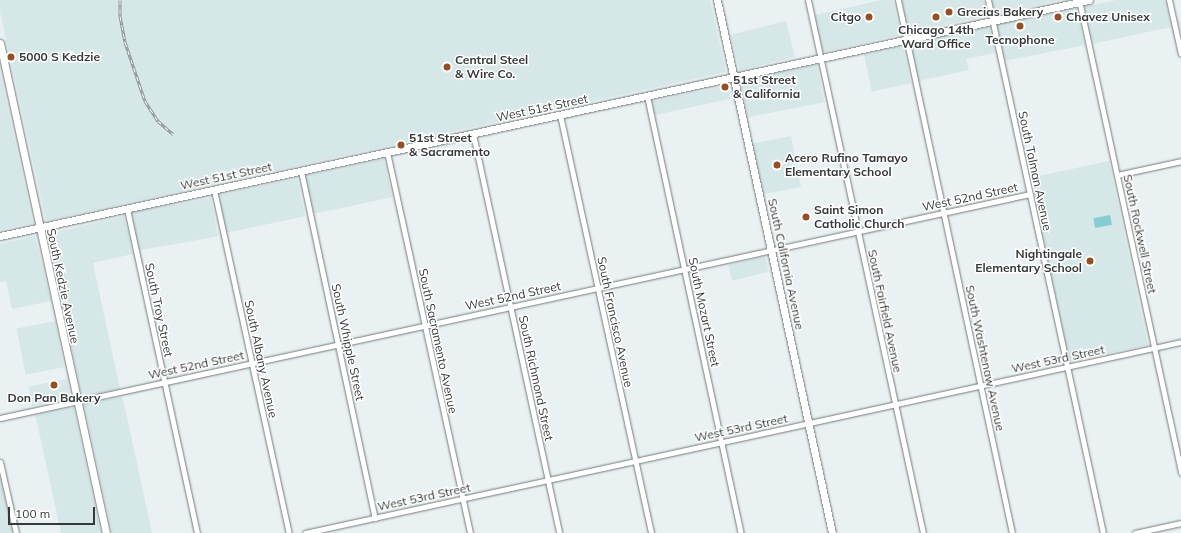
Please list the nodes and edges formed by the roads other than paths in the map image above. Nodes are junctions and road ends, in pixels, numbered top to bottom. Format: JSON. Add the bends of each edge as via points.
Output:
{"nodes":[{"id":1,"x":717,"y":0,"type":"edge"},
{"id":2,"x":808,"y":0,"type":"edge"},
{"id":3,"x":898,"y":0,"type":"edge"},
{"id":4,"x":988,"y":0,"type":"edge"},
{"id":5,"x":1089,"y":0,"type":"edge"},
{"id":6,"x":1169,"y":0,"type":"edge"},
{"id":7,"x":1080,"y":1,"type":"edge"},
{"id":8,"x":993,"y":21,"type":"junction"},
{"id":9,"x":906,"y":40,"type":"junction"},
{"id":10,"x":0,"y":43,"type":"edge"},
{"id":11,"x":1181,"y":54,"type":"edge"},
{"id":12,"x":820,"y":59,"type":"junction"},
{"id":13,"x":734,"y":77,"type":"junction"},
{"id":14,"x":647,"y":96,"type":"junction"},
{"id":15,"x":560,"y":115,"type":"junction"},
{"id":16,"x":473,"y":134,"type":"junction"},
{"id":17,"x":387,"y":152,"type":"junction"},
{"id":18,"x":1181,"y":161,"type":"edge"},
{"id":19,"x":301,"y":171,"type":"junction"},
{"id":20,"x":1117,"y":175,"type":"junction"},
{"id":21,"x":214,"y":190,"type":"junction"},
{"id":22,"x":1030,"y":194,"type":"junction"},
{"id":23,"x":127,"y":209,"type":"junction"},
{"id":24,"x":943,"y":213,"type":"junction"},
{"id":25,"x":40,"y":228,"type":"junction"},
{"id":26,"x":858,"y":232,"type":"junction"},
{"id":27,"x":0,"y":236,"type":"edge"},
{"id":28,"x":771,"y":250,"type":"junction"},
{"id":29,"x":684,"y":269,"type":"junction"},
{"id":30,"x":598,"y":288,"type":"junction"},
{"id":31,"x":510,"y":307,"type":"junction"},
{"id":32,"x":425,"y":326,"type":"junction"},
{"id":33,"x":1181,"y":342,"type":"edge"},
{"id":34,"x":338,"y":345,"type":"junction"},
{"id":35,"x":1154,"y":348,"type":"junction"},
{"id":36,"x":252,"y":363,"type":"junction"},
{"id":37,"x":1067,"y":367,"type":"junction"},
{"id":38,"x":165,"y":382,"type":"junction"},
{"id":39,"x":981,"y":386,"type":"junction"},
{"id":40,"x":77,"y":401,"type":"junction"},
{"id":41,"x":895,"y":405,"type":"junction"},
{"id":42,"x":0,"y":418,"type":"edge"},
{"id":43,"x":808,"y":423,"type":"junction"},
{"id":44,"x":722,"y":442,"type":"junction"},
{"id":45,"x":635,"y":461,"type":"junction"},
{"id":46,"x":0,"y":462,"type":"edge"},
{"id":47,"x":1181,"y":473,"type":"edge"},
{"id":48,"x":548,"y":480,"type":"junction"},
{"id":49,"x":462,"y":499,"type":"junction"},
{"id":50,"x":375,"y":518,"type":"junction"},
{"id":51,"x":1181,"y":523,"type":"edge"},
{"id":52,"x":16,"y":533,"type":"edge"},
{"id":53,"x":106,"y":533,"type":"edge"},
{"id":54,"x":197,"y":533,"type":"edge"},
{"id":55,"x":289,"y":533,"type":"edge"},
{"id":56,"x":305,"y":533,"type":"edge"},
{"id":57,"x":470,"y":533,"type":"edge"},
{"id":58,"x":559,"y":533,"type":"edge"},
{"id":59,"x":651,"y":533,"type":"edge"},
{"id":60,"x":741,"y":533,"type":"edge"},
{"id":61,"x":832,"y":533,"type":"edge"},
{"id":62,"x":923,"y":533,"type":"edge"},
{"id":63,"x":1012,"y":533,"type":"edge"},
{"id":64,"x":1103,"y":533,"type":"edge"},
{"id":65,"x":1134,"y":533,"type":"edge"}],
"edges":[{"from":1,"to":13,"type":"street","name":"South California Avenue"},
{"from":2,"to":12,"type":"street","name":"South Fairfield Avenue"},
{"from":3,"to":9,"type":"street","name":"South Washtenaw Avenue"},
{"from":4,"to":8,"type":"street","name":"South Talman Avenue"},
{"from":5,"to":7,"type":"street","name":"West 51st Street"},
{"from":6,"to":11,"type":"street"},
{"from":7,"to":8,"type":"street","name":"West 51st Street"},
{"from":7,"to":20,"type":"street","name":"South Rockwell Street"},
{"from":8,"to":9,"type":"street","name":"West 51st Street"},
{"from":8,"to":22,"type":"street","name":"South Talman Avenue"},
{"from":9,"to":12,"type":"street","name":"West 51st Street"},
{"from":9,"to":24,"type":"street","name":"South Washtenaw Avenue"},
{"from":10,"to":25,"type":"street","name":"South Kedzie Avenue"},
{"from":12,"to":13,"type":"street","name":"West 51st Street"},
{"from":12,"to":26,"type":"street","name":"South Fairfield Avenue"},
{"from":13,"to":14,"type":"street","name":"West 51st Street"},
{"from":13,"to":28,"type":"street","name":"South California Avenue"},
{"from":14,"to":15,"type":"street","name":"West 51st Street"},
{"from":14,"to":29,"type":"street","name":"South Mozart Street"},
{"from":15,"to":16,"type":"street","name":"West 51st Street"},
{"from":15,"to":30,"type":"street","name":"South Francisco Avenue"},
{"from":16,"to":17,"type":"street","name":"West 51st Street"},
{"from":16,"to":31,"type":"street","name":"South Richmond Street"},
{"from":17,"to":19,"type":"street","name":"West 51st Street"},
{"from":17,"to":32,"type":"street","name":"South Sacramento Avenue"},
{"from":18,"to":20,"type":"street"},
{"from":19,"to":21,"type":"street","name":"West 51st Street"},
{"from":19,"to":34,"type":"street","name":"South Whipple Street"},
{"from":20,"to":35,"type":"street","name":"South Rockwell Street"},
{"from":21,"to":23,"type":"street","name":"West 51st Street"},
{"from":21,"to":36,"type":"street","name":"South Albany Avenue"},
{"from":22,"to":24,"type":"street","name":"West 52nd Street"},
{"from":22,"to":37,"type":"street","name":"South Talman Avenue"},
{"from":23,"to":25,"type":"street","name":"West 51st Street"},
{"from":23,"to":38,"type":"street","name":"South Troy Street"},
{"from":24,"to":26,"type":"street","name":"West 52nd Street"},
{"from":24,"to":39,"type":"street","name":"South Washtenaw Avenue"},
{"from":25,"to":27,"type":"street","name":"West 51st Street"},
{"from":25,"to":40,"type":"street","name":"South Kedzie Avenue"},
{"from":26,"to":28,"type":"street","name":"West 52nd Street"},
{"from":26,"to":41,"type":"street","name":"South Fairfield Avenue"},
{"from":28,"to":29,"type":"street","name":"West 52nd Street"},
{"from":28,"to":43,"type":"street","name":"South California Avenue"},
{"from":29,"to":30,"type":"street","name":"West 52nd Street"},
{"from":29,"to":44,"type":"street","name":"South Mozart Street"},
{"from":30,"to":31,"type":"street","name":"West 52nd Street"},
{"from":30,"to":45,"type":"street","name":"South Francisco Avenue"},
{"from":31,"to":32,"type":"street","name":"West 52nd Street"},
{"from":31,"to":48,"type":"street","name":"South Richmond Street"},
{"from":32,"to":34,"type":"street","name":"West 52nd Street"},
{"from":32,"to":49,"type":"street","name":"South Sacramento Avenue"},
{"from":33,"to":35,"type":"street","name":"West 53rd Street"},
{"from":34,"to":36,"type":"street","name":"West 52nd Street"},
{"from":34,"to":50,"type":"street","name":"South Whipple Street"},
{"from":35,"to":37,"type":"street","name":"West 53rd Street"},
{"from":35,"to":47,"type":"street","name":"South Rockwell Street"},
{"from":36,"to":38,"type":"street","name":"West 52nd Street"},
{"from":36,"to":55,"type":"street","name":"South Albany Avenue"},
{"from":37,"to":39,"type":"street","name":"West 53rd Street"},
{"from":37,"to":64,"type":"street","name":"South Talman Avenue"},
{"from":38,"to":40,"type":"street","name":"West 52nd Street"},
{"from":38,"to":54,"type":"street","name":"South Troy Street"},
{"from":39,"to":41,"type":"street","name":"West 53rd Street"},
{"from":39,"to":63,"type":"street","name":"South Washtenaw Avenue"},
{"from":40,"to":42,"type":"street","name":"West 52nd Street"},
{"from":40,"to":53,"type":"street","name":"South Kedzie Avenue"},
{"from":41,"to":43,"type":"street","name":"West 53rd Street"},
{"from":41,"to":62,"type":"street","name":"South Fairfield Avenue"},
{"from":43,"to":44,"type":"street","name":"West 53rd Street"},
{"from":43,"to":61,"type":"street","name":"South California Avenue"},
{"from":44,"to":45,"type":"street","name":"West 53rd Street"},
{"from":44,"to":60,"type":"street","name":"South Mozart Street"},
{"from":45,"to":48,"type":"street","name":"West 53rd Street"},
{"from":45,"to":59,"type":"street","name":"South Francisco Avenue"},
{"from":46,"to":52,"type":"street"},
{"from":48,"to":49,"type":"street","name":"West 53rd Street"},
{"from":48,"to":58,"type":"street","name":"South Richmond Street"},
{"from":49,"to":50,"type":"street","name":"West 53rd Street"},
{"from":49,"to":57,"type":"street","name":"South Sacramento Avenue"},
{"from":50,"to":56,"type":"street","name":"West 53rd Street"},
{"from":51,"to":65,"type":"street"}]}
